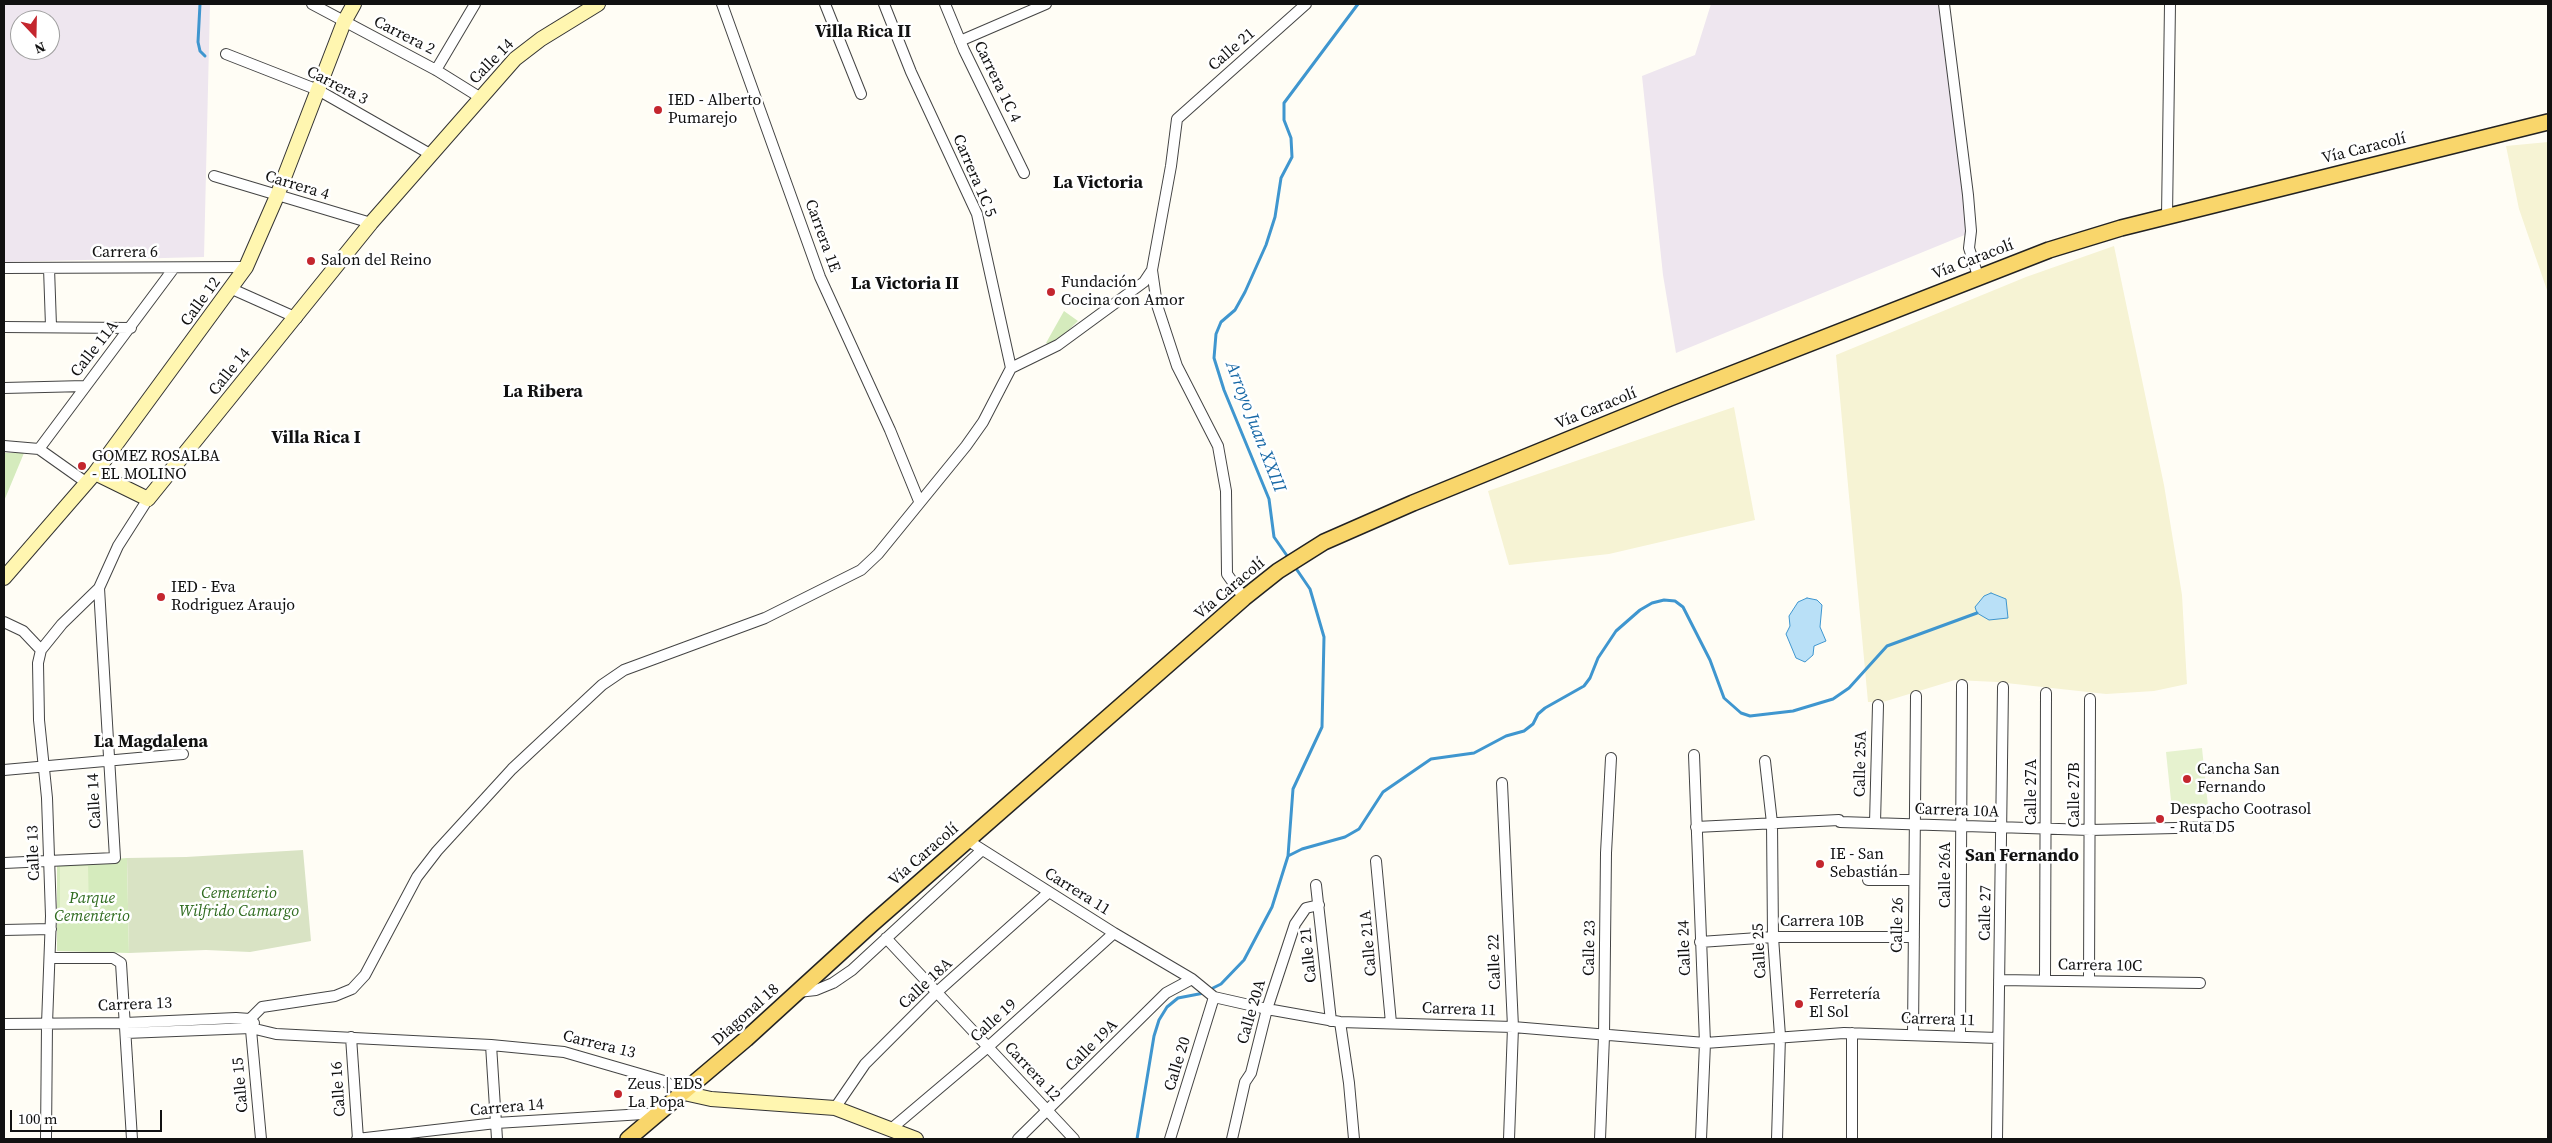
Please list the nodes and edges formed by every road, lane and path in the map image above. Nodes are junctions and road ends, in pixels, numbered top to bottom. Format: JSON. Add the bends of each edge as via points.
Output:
{"nodes":[{"id":1,"x":312,"y":4,"type":"edge"},
{"id":2,"x":354,"y":4,"type":"edge"},
{"id":3,"x":475,"y":4,"type":"edge"},
{"id":4,"x":598,"y":4,"type":"edge"},
{"id":5,"x":722,"y":4,"type":"edge"},
{"id":6,"x":825,"y":4,"type":"edge"},
{"id":7,"x":884,"y":4,"type":"edge"},
{"id":8,"x":945,"y":4,"type":"edge"},
{"id":9,"x":1046,"y":4,"type":"edge"},
{"id":10,"x":1305,"y":4,"type":"edge"},
{"id":11,"x":1944,"y":4,"type":"edge"},
{"id":12,"x":2170,"y":4,"type":"edge"},
{"id":13,"x":344,"y":22,"type":"junction"},
{"id":14,"x":960,"y":41,"type":"junction"},
{"id":15,"x":226,"y":54,"type":"dead end"},
{"id":16,"x":436,"y":70,"type":"junction"},
{"id":17,"x":318,"y":90,"type":"junction"},
{"id":18,"x":861,"y":94,"type":"dead end"},
{"id":19,"x":481,"y":98,"type":"junction"},
{"id":20,"x":2548,"y":122,"type":"edge"},
{"id":21,"x":430,"y":154,"type":"junction"},
{"id":22,"x":1024,"y":173,"type":"dead end"},
{"id":23,"x":214,"y":176,"type":"dead end"},
{"id":24,"x":277,"y":196,"type":"junction"},
{"id":25,"x":2167,"y":216,"type":"junction"},
{"id":26,"x":371,"y":223,"type":"junction"},
{"id":27,"x":246,"y":267,"type":"junction"},
{"id":28,"x":4,"y":268,"type":"edge"},
{"id":29,"x":49,"y":268,"type":"junction"},
{"id":30,"x":174,"y":268,"type":"junction"},
{"id":31,"x":1152,"y":270,"type":"junction"},
{"id":32,"x":1978,"y":276,"type":"junction"},
{"id":33,"x":232,"y":289,"type":"junction"},
{"id":34,"x":297,"y":318,"type":"junction"},
{"id":35,"x":51,"y":326,"type":"junction"},
{"id":36,"x":4,"y":327,"type":"edge"},
{"id":37,"x":131,"y":328,"type":"junction"},
{"id":38,"x":1011,"y":368,"type":"junction"},
{"id":39,"x":85,"y":386,"type":"junction"},
{"id":40,"x":4,"y":388,"type":"edge"},
{"id":41,"x":4,"y":446,"type":"edge"},
{"id":42,"x":39,"y":449,"type":"junction"},
{"id":43,"x":91,"y":478,"type":"junction"},
{"id":44,"x":148,"y":499,"type":"junction"},
{"id":45,"x":919,"y":501,"type":"junction"},
{"id":46,"x":4,"y":578,"type":"edge"},
{"id":47,"x":99,"y":588,"type":"junction"},
{"id":48,"x":1244,"y":598,"type":"junction"},
{"id":49,"x":4,"y":622,"type":"edge"},
{"id":50,"x":41,"y":650,"type":"junction"},
{"id":51,"x":1962,"y":685,"type":"dead end"},
{"id":52,"x":2003,"y":687,"type":"dead end"},
{"id":53,"x":2046,"y":693,"type":"dead end"},
{"id":54,"x":1916,"y":696,"type":"dead end"},
{"id":55,"x":2090,"y":699,"type":"dead end"},
{"id":56,"x":1878,"y":705,"type":"dead end"},
{"id":57,"x":183,"y":754,"type":"dead end"},
{"id":58,"x":1694,"y":755,"type":"dead end"},
{"id":59,"x":1611,"y":758,"type":"dead end"},
{"id":60,"x":110,"y":760,"type":"junction"},
{"id":61,"x":1765,"y":761,"type":"dead end"},
{"id":62,"x":44,"y":767,"type":"junction"},
{"id":63,"x":4,"y":770,"type":"edge"},
{"id":64,"x":1502,"y":783,"type":"dead end"},
{"id":65,"x":1772,"y":824,"type":"junction"},
{"id":66,"x":1875,"y":824,"type":"junction"},
{"id":67,"x":1916,"y":825,"type":"junction"},
{"id":68,"x":1961,"y":826,"type":"junction"},
{"id":69,"x":2218,"y":826,"type":"dead end"},
{"id":70,"x":1696,"y":827,"type":"junction"},
{"id":71,"x":2003,"y":827,"type":"junction"},
{"id":72,"x":2047,"y":829,"type":"junction"},
{"id":73,"x":2090,"y":830,"type":"junction"},
{"id":74,"x":967,"y":840,"type":"junction"},
{"id":75,"x":982,"y":850,"type":"junction"},
{"id":76,"x":50,"y":860,"type":"junction"},
{"id":77,"x":1376,"y":861,"type":"dead end"},
{"id":78,"x":4,"y":863,"type":"edge"},
{"id":79,"x":1868,"y":880,"type":"dead end"},
{"id":80,"x":1914,"y":880,"type":"junction"},
{"id":81,"x":1316,"y":885,"type":"dead end"},
{"id":82,"x":1050,"y":892,"type":"junction"},
{"id":83,"x":1319,"y":905,"type":"junction"},
{"id":84,"x":51,"y":929,"type":"junction"},
{"id":85,"x":4,"y":930,"type":"edge"},
{"id":86,"x":1114,"y":933,"type":"junction"},
{"id":87,"x":1773,"y":937,"type":"junction"},
{"id":88,"x":1914,"y":937,"type":"junction"},
{"id":89,"x":886,"y":938,"type":"junction"},
{"id":90,"x":1700,"y":942,"type":"junction"},
{"id":91,"x":50,"y":958,"type":"junction"},
{"id":92,"x":1192,"y":979,"type":"junction"},
{"id":93,"x":1999,"y":980,"type":"junction"},
{"id":94,"x":2045,"y":980,"type":"junction"},
{"id":95,"x":2089,"y":981,"type":"junction"},
{"id":96,"x":2200,"y":983,"type":"dead end"},
{"id":97,"x":797,"y":992,"type":"junction"},
{"id":98,"x":936,"y":992,"type":"junction"},
{"id":99,"x":1211,"y":994,"type":"junction"},
{"id":100,"x":1267,"y":1009,"type":"junction"},
{"id":101,"x":1335,"y":1021,"type":"junction"},
{"id":102,"x":1391,"y":1023,"type":"junction"},
{"id":103,"x":4,"y":1024,"type":"edge"},
{"id":104,"x":47,"y":1024,"type":"junction"},
{"id":105,"x":250,"y":1024,"type":"junction"},
{"id":106,"x":1513,"y":1027,"type":"junction"},
{"id":107,"x":126,"y":1028,"type":"junction"},
{"id":108,"x":1852,"y":1033,"type":"junction"},
{"id":109,"x":1913,"y":1034,"type":"junction"},
{"id":110,"x":1960,"y":1035,"type":"junction"},
{"id":111,"x":351,"y":1036,"type":"junction"},
{"id":112,"x":1604,"y":1036,"type":"junction"},
{"id":113,"x":1780,"y":1036,"type":"junction"},
{"id":114,"x":1998,"y":1038,"type":"junction"},
{"id":115,"x":1705,"y":1043,"type":"junction"},
{"id":116,"x":491,"y":1045,"type":"junction"},
{"id":117,"x":988,"y":1047,"type":"junction"},
{"id":118,"x":684,"y":1093,"type":"junction"},
{"id":119,"x":835,"y":1108,"type":"junction"},
{"id":120,"x":1048,"y":1111,"type":"junction"},
{"id":121,"x":660,"y":1112,"type":"junction"},
{"id":122,"x":496,"y":1122,"type":"junction"},
{"id":123,"x":892,"y":1129,"type":"junction"},
{"id":124,"x":46,"y":1139,"type":"edge"},
{"id":125,"x":132,"y":1139,"type":"edge"},
{"id":126,"x":261,"y":1139,"type":"edge"},
{"id":127,"x":357,"y":1139,"type":"edge"},
{"id":128,"x":497,"y":1139,"type":"edge"},
{"id":129,"x":628,"y":1139,"type":"edge"},
{"id":130,"x":916,"y":1139,"type":"edge"},
{"id":131,"x":1018,"y":1139,"type":"edge"},
{"id":132,"x":1074,"y":1139,"type":"edge"},
{"id":133,"x":1170,"y":1139,"type":"edge"},
{"id":134,"x":1232,"y":1139,"type":"edge"},
{"id":135,"x":1354,"y":1139,"type":"edge"},
{"id":136,"x":1509,"y":1139,"type":"edge"},
{"id":137,"x":1600,"y":1139,"type":"edge"},
{"id":138,"x":1701,"y":1139,"type":"edge"},
{"id":139,"x":1777,"y":1139,"type":"edge"},
{"id":140,"x":1852,"y":1139,"type":"edge"},
{"id":141,"x":1996,"y":1139,"type":"edge"}],
"edges":[{"from":1,"to":13,"type":"street","name":"Carrera 2"},
{"from":2,"to":13,"type":"street","name":"Calle 12"},
{"from":3,"to":16,"type":"street"},
{"from":4,"to":19,"type":"street","name":"Calle 14","via":[[515,59]]},
{"from":5,"to":45,"type":"street","name":"Carrera 1E","via":[[820,277]]},
{"from":6,"to":18,"type":"street"},
{"from":7,"to":38,"type":"street","name":"Carrera 1C 5","via":[[911,72],[977,214]]},
{"from":8,"to":14,"type":"street","name":"Carrera 1C 4"},
{"from":9,"to":14,"type":"street"},
{"from":10,"to":31,"type":"street","name":"Calle 21","via":[[1177,119]]},
{"from":11,"to":32,"type":"street","via":[[1968,195],[1969,248]]},
{"from":12,"to":25,"type":"street"},
{"from":13,"to":16,"type":"street","name":"Carrera 2"},
{"from":13,"to":17,"type":"street","name":"Calle 12"},
{"from":14,"to":22,"type":"street","name":"Carrera 1C 4"},
{"from":15,"to":17,"type":"street","name":"Carrera 3"},
{"from":16,"to":19,"type":"street","name":"Carrera 2"},
{"from":17,"to":21,"type":"street","name":"Carrera 3"},
{"from":17,"to":24,"type":"street","name":"Calle 12"},
{"from":19,"to":21,"type":"street","name":"Calle 14"},
{"from":20,"to":25,"type":"main road","name":"Vía Caracolí"},
{"from":21,"to":26,"type":"street","name":"Calle 14"},
{"from":23,"to":24,"type":"street","name":"Carrera 4"},
{"from":24,"to":26,"type":"street","name":"Carrera 4"},
{"from":24,"to":27,"type":"street","name":"Calle 12"},
{"from":25,"to":32,"type":"main road","name":"Vía Caracolí","via":[[2049,250]]},
{"from":26,"to":34,"type":"street","name":"Calle 14"},
{"from":27,"to":30,"type":"street","name":"Carrera 6"},
{"from":27,"to":33,"type":"street","name":"Calle 12"},
{"from":28,"to":29,"type":"street","name":"Carrera 6"},
{"from":29,"to":30,"type":"street","name":"Carrera 6"},
{"from":29,"to":35,"type":"street"},
{"from":30,"to":37,"type":"street","name":"Calle 11A"},
{"from":31,"to":38,"type":"street","via":[[1144,282],[1058,345]]},
{"from":31,"to":48,"type":"street","via":[[1157,305],[1177,366],[1218,446],[1226,491],[1227,574]]},
{"from":32,"to":48,"type":"main road","name":"Vía Caracolí","via":[[1412,503],[1324,542],[1291,562]]},
{"from":33,"to":34,"type":"street"},
{"from":33,"to":43,"type":"street","name":"Calle 12"},
{"from":34,"to":44,"type":"street","name":"Calle 14"},
{"from":35,"to":36,"type":"street"},
{"from":35,"to":37,"type":"street"},
{"from":37,"to":39,"type":"street","name":"Calle 11A"},
{"from":38,"to":45,"type":"street","via":[[983,422],[945,473]]},
{"from":39,"to":40,"type":"street"},
{"from":39,"to":42,"type":"street","name":"Calle 11A"},
{"from":41,"to":42,"type":"street"},
{"from":42,"to":43,"type":"street"},
{"from":43,"to":44,"type":"street"},
{"from":43,"to":46,"type":"street","name":"Calle 12"},
{"from":44,"to":47,"type":"street","name":"Calle 14","via":[[118,546]]},
{"from":45,"to":105,"type":"street","via":[[862,570],[765,618],[624,670],[602,685],[512,769],[437,852],[417,877],[365,974],[352,988],[335,996],[262,1007]]},
{"from":47,"to":50,"type":"street"},
{"from":47,"to":60,"type":"street","name":"Calle 14"},
{"from":48,"to":74,"type":"main road","name":"Vía Caracolí"},
{"from":49,"to":50,"type":"street","via":[[23,631]]},
{"from":50,"to":62,"type":"street","name":"Calle 13","via":[[38,662],[39,720]]},
{"from":51,"to":68,"type":"street","name":"Calle 26A"},
{"from":52,"to":71,"type":"street","name":"Calle 27"},
{"from":53,"to":72,"type":"street","name":"Calle 27A"},
{"from":54,"to":67,"type":"street","name":"Calle 26"},
{"from":55,"to":73,"type":"street","name":"Calle 27B"},
{"from":56,"to":66,"type":"street","name":"Calle 25A"},
{"from":57,"to":60,"type":"street"},
{"from":58,"to":70,"type":"street","name":"Calle 24"},
{"from":59,"to":112,"type":"street","name":"Calle 23","via":[[1606,853]]},
{"from":60,"to":62,"type":"street"},
{"from":60,"to":76,"type":"street","name":"Calle 14","via":[[115,858]]},
{"from":61,"to":65,"type":"street","name":"Calle 25"},
{"from":62,"to":63,"type":"street"},
{"from":62,"to":76,"type":"street","name":"Calle 13"},
{"from":64,"to":106,"type":"street","name":"Calle 22"},
{"from":65,"to":66,"type":"street","name":"Carrera 10A","via":[[1839,820]]},
{"from":65,"to":70,"type":"street","name":"Carrera 10A"},
{"from":65,"to":87,"type":"street","name":"Calle 25"},
{"from":66,"to":67,"type":"street","name":"Carrera 10A"},
{"from":67,"to":68,"type":"street","name":"Carrera 10A"},
{"from":67,"to":80,"type":"street","name":"Calle 26"},
{"from":68,"to":71,"type":"street","name":"Carrera 10A"},
{"from":68,"to":110,"type":"street","name":"Calle 26A"},
{"from":69,"to":73,"type":"street","name":"Carrera 10A"},
{"from":70,"to":90,"type":"street","name":"Calle 24"},
{"from":71,"to":72,"type":"street","name":"Carrera 10A"},
{"from":71,"to":93,"type":"street","name":"Calle 27"},
{"from":72,"to":73,"type":"street","name":"Carrera 10A"},
{"from":72,"to":94,"type":"street","name":"Calle 27A"},
{"from":73,"to":95,"type":"street","name":"Calle 27B"},
{"from":74,"to":75,"type":"street","name":"Carrera 11"},
{"from":74,"to":97,"type":"main road","name":"Vía Caracolí"},
{"from":75,"to":82,"type":"street","name":"Carrera 11"},
{"from":75,"to":89,"type":"street","name":"Diagonal 18"},
{"from":76,"to":78,"type":"street"},
{"from":76,"to":84,"type":"street","name":"Calle 13"},
{"from":77,"to":102,"type":"street","name":"Calle 21A"},
{"from":79,"to":80,"type":"street"},
{"from":80,"to":88,"type":"street","name":"Calle 26"},
{"from":81,"to":83,"type":"street","name":"Calle 21"},
{"from":82,"to":86,"type":"street","name":"Carrera 11"},
{"from":82,"to":98,"type":"street","name":"Calle 18A"},
{"from":83,"to":100,"type":"street","name":"Calle 20A","via":[[1306,908],[1295,924]]},
{"from":83,"to":101,"type":"street","name":"Calle 21"},
{"from":84,"to":85,"type":"street"},
{"from":84,"to":91,"type":"street","name":"Calle 13"},
{"from":86,"to":92,"type":"street","name":"Carrera 11"},
{"from":86,"to":117,"type":"street","name":"Calle 19"},
{"from":87,"to":88,"type":"street","name":"Carrera 10B"},
{"from":87,"to":90,"type":"street","name":"Carrera 10B"},
{"from":87,"to":113,"type":"street","name":"Calle 25"},
{"from":88,"to":109,"type":"street","name":"Calle 26"},
{"from":89,"to":97,"type":"street","name":"Diagonal 18","via":[[834,983],[816,990]]},
{"from":89,"to":98,"type":"street","name":"Carrera 12"},
{"from":90,"to":115,"type":"street","name":"Calle 24"},
{"from":91,"to":104,"type":"street","name":"Calle 13"},
{"from":91,"to":107,"type":"street","via":[[113,958],[121,963]]},
{"from":92,"to":99,"type":"street","name":"Carrera 11"},
{"from":92,"to":120,"type":"street","name":"Calle 19A","via":[[1166,993]]},
{"from":93,"to":94,"type":"street","name":"Carrera 10C"},
{"from":93,"to":114,"type":"street","name":"Calle 27"},
{"from":94,"to":95,"type":"street","name":"Carrera 10C"},
{"from":95,"to":96,"type":"street","name":"Carrera 10C"},
{"from":97,"to":118,"type":"main road","name":"Diagonal 18"},
{"from":98,"to":117,"type":"street","name":"Carrera 12"},
{"from":98,"to":119,"type":"street","name":"Calle 18A","via":[[865,1064]]},
{"from":99,"to":100,"type":"street","name":"Carrera 11"},
{"from":99,"to":133,"type":"street","name":"Calle 20"},
{"from":100,"to":101,"type":"street","name":"Carrera 11"},
{"from":100,"to":134,"type":"street","name":"Calle 20A"},
{"from":101,"to":102,"type":"street","name":"Carrera 11"},
{"from":101,"to":135,"type":"street","name":"Calle 21","via":[[1349,1083]]},
{"from":102,"to":106,"type":"street","name":"Carrera 11"},
{"from":103,"to":104,"type":"street","name":"Carrera 13"},
{"from":104,"to":107,"type":"street","name":"Carrera 13"},
{"from":104,"to":124,"type":"street","name":"Calle 13"},
{"from":105,"to":107,"type":"street","name":"Carrera 13"},
{"from":105,"to":111,"type":"street","name":"Carrera 13","via":[[276,1034]]},
{"from":105,"to":126,"type":"street","name":"Calle 15"},
{"from":106,"to":112,"type":"street","name":"Carrera 11"},
{"from":106,"to":136,"type":"street","name":"Calle 22"},
{"from":107,"to":125,"type":"street"},
{"from":108,"to":109,"type":"street","name":"Carrera 11"},
{"from":108,"to":113,"type":"street","name":"Carrera 11"},
{"from":108,"to":140,"type":"street"},
{"from":109,"to":110,"type":"street","name":"Carrera 11"},
{"from":110,"to":114,"type":"street","name":"Carrera 11"},
{"from":111,"to":116,"type":"street","name":"Carrera 13"},
{"from":111,"to":127,"type":"street","name":"Calle 16"},
{"from":112,"to":115,"type":"street","name":"Carrera 11"},
{"from":112,"to":137,"type":"street","name":"Calle 23"},
{"from":113,"to":115,"type":"street","name":"Carrera 11"},
{"from":113,"to":139,"type":"street","name":"Calle 25"},
{"from":114,"to":141,"type":"street","name":"Calle 27"},
{"from":115,"to":138,"type":"street","name":"Calle 24"},
{"from":116,"to":118,"type":"street","name":"Carrera 13","via":[[564,1052],[664,1081]]},
{"from":116,"to":122,"type":"street"},
{"from":117,"to":120,"type":"street","name":"Carrera 12"},
{"from":117,"to":123,"type":"street","name":"Calle 19"},
{"from":118,"to":119,"type":"street","name":"Carrera 13","via":[[711,1099]]},
{"from":118,"to":121,"type":"main road","name":"Diagonal 18"},
{"from":119,"to":123,"type":"street","name":"Carrera 13"},
{"from":120,"to":131,"type":"street","name":"Calle 19A"},
{"from":120,"to":132,"type":"street","name":"Carrera 12"},
{"from":121,"to":122,"type":"street","name":"Carrera 14"},
{"from":121,"to":129,"type":"main road","name":"Diagonal 18"},
{"from":122,"to":127,"type":"street","name":"Carrera 14"},
{"from":122,"to":128,"type":"street"},
{"from":123,"to":130,"type":"street","name":"Carrera 13"}]}
